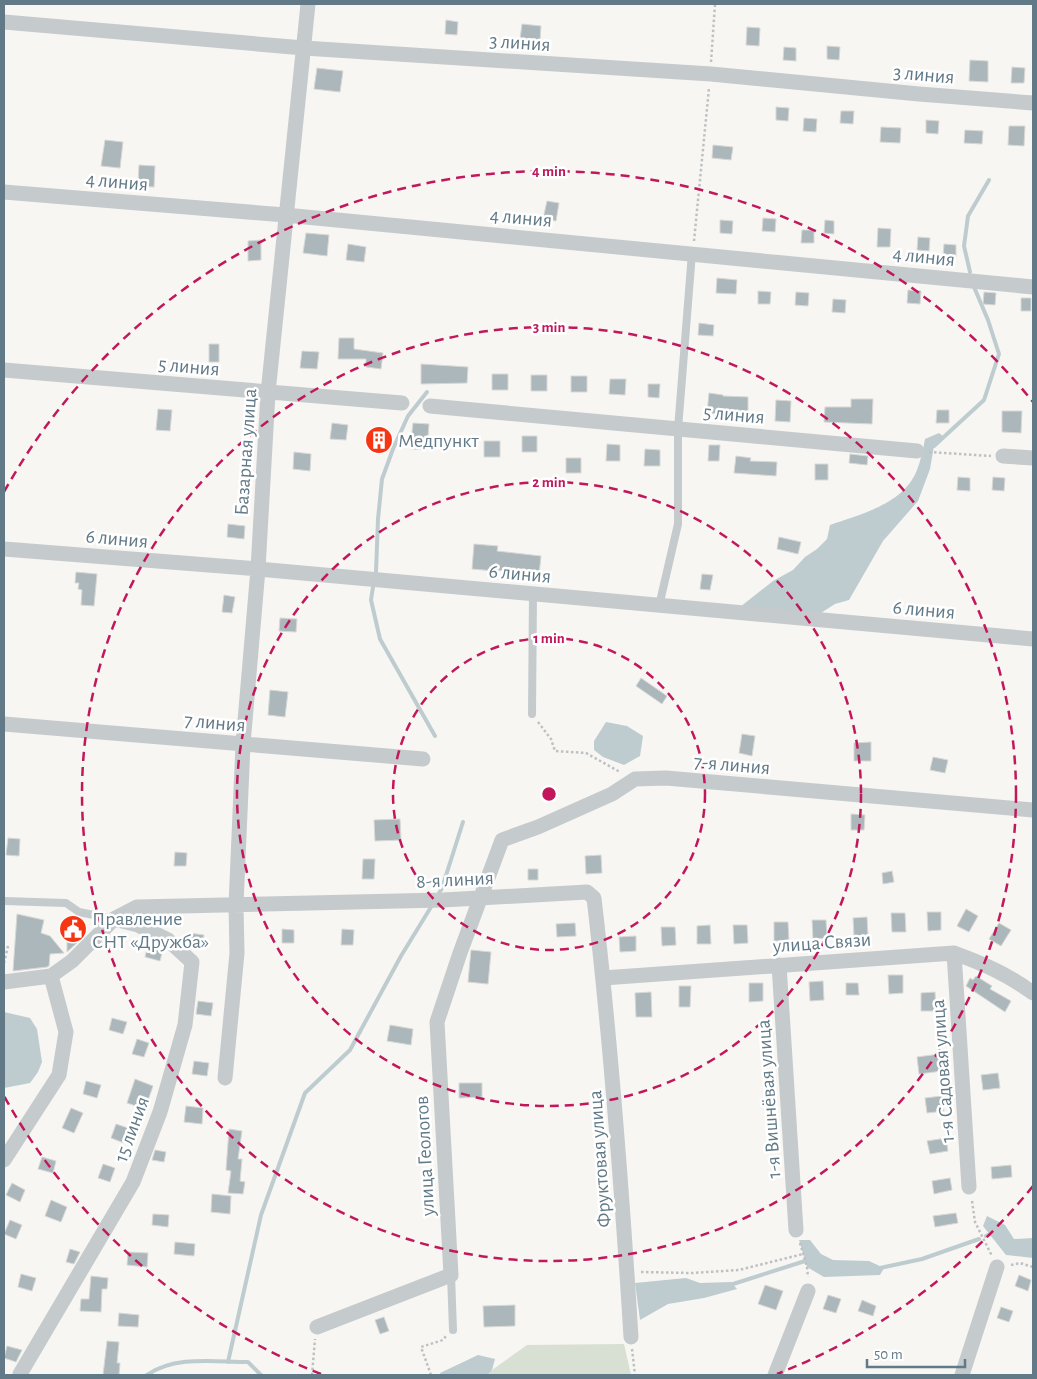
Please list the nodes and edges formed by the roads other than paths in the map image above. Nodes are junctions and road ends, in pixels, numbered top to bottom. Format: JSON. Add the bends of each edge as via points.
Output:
{"nodes":[{"id":1,"x":308,"y":4,"type":"edge"},
{"id":2,"x":4,"y":22,"type":"edge"},
{"id":3,"x":304,"y":48,"type":"junction"},
{"id":4,"x":1033,"y":103,"type":"edge"},
{"id":5,"x":4,"y":192,"type":"edge"},
{"id":6,"x":285,"y":215,"type":"junction"},
{"id":7,"x":692,"y":253,"type":"junction"},
{"id":8,"x":1033,"y":286,"type":"edge"},
{"id":9,"x":4,"y":370,"type":"edge"},
{"id":10,"x":268,"y":393,"type":"junction"},
{"id":11,"x":402,"y":404,"type":"dead end"},
{"id":12,"x":430,"y":406,"type":"dead end"},
{"id":13,"x":678,"y":428,"type":"junction"},
{"id":14,"x":917,"y":451,"type":"road end"},
{"id":15,"x":1003,"y":456,"type":"road end"},
{"id":16,"x":1033,"y":458,"type":"edge"},
{"id":17,"x":4,"y":549,"type":"edge"},
{"id":18,"x":258,"y":569,"type":"junction"},
{"id":19,"x":534,"y":594,"type":"junction"},
{"id":20,"x":659,"y":606,"type":"junction"},
{"id":21,"x":1033,"y":639,"type":"edge"},
{"id":22,"x":532,"y":714,"type":"road end"},
{"id":23,"x":4,"y":724,"type":"edge"},
{"id":24,"x":243,"y":744,"type":"junction"},
{"id":25,"x":423,"y":760,"type":"dead end"},
{"id":26,"x":1033,"y":810,"type":"edge"},
{"id":27,"x":480,"y":897,"type":"junction"},
{"id":28,"x":4,"y":901,"type":"edge"},
{"id":29,"x":236,"y":905,"type":"junction"},
{"id":30,"x":114,"y":919,"type":"junction"},
{"id":31,"x":954,"y":953,"type":"junction"},
{"id":32,"x":779,"y":965,"type":"junction"},
{"id":33,"x":51,"y":976,"type":"junction"},
{"id":34,"x":604,"y":978,"type":"junction"},
{"id":35,"x":4,"y":982,"type":"edge"},
{"id":36,"x":1033,"y":993,"type":"edge"},
{"id":37,"x":225,"y":1078,"type":"dead end"},
{"id":38,"x":4,"y":1160,"type":"edge"},
{"id":39,"x":969,"y":1187,"type":"road end"},
{"id":40,"x":796,"y":1230,"type":"road end"},
{"id":41,"x":997,"y":1267,"type":"road end"},
{"id":42,"x":451,"y":1274,"type":"junction"},
{"id":43,"x":808,"y":1291,"type":"road end"},
{"id":44,"x":317,"y":1327,"type":"road end"},
{"id":45,"x":452,"y":1330,"type":"road end"},
{"id":46,"x":631,"y":1338,"type":"road end"},
{"id":47,"x":20,"y":1374,"type":"dead end"},
{"id":48,"x":775,"y":1375,"type":"edge"},
{"id":49,"x":962,"y":1375,"type":"edge"}],
"edges":[{"from":1,"to":3,"type":"street","name":"Базарная улица"},
{"from":2,"to":3,"type":"street","name":"3 линия"},
{"from":3,"to":4,"type":"street","name":"3 линия","via":[[711,74]]},
{"from":3,"to":6,"type":"street","name":"Базарная улица"},
{"from":5,"to":6,"type":"street","name":"4 линия"},
{"from":6,"to":7,"type":"street","name":"4 линия"},
{"from":6,"to":10,"type":"street","name":"Базарная улица"},
{"from":7,"to":8,"type":"street","name":"4 линия"},
{"from":7,"to":13,"type":"lane"},
{"from":9,"to":10,"type":"street","name":"5 линия"},
{"from":10,"to":11,"type":"street","name":"5 линия"},
{"from":10,"to":18,"type":"street","name":"Базарная улица"},
{"from":12,"to":13,"type":"street","name":"5 линия"},
{"from":13,"to":14,"type":"street","name":"5 линия"},
{"from":13,"to":20,"type":"lane","via":[[678,524]]},
{"from":15,"to":16,"type":"street"},
{"from":17,"to":18,"type":"street","name":"6 линия"},
{"from":18,"to":19,"type":"street","name":"6 линия"},
{"from":18,"to":24,"type":"street","name":"Базарная улица"},
{"from":19,"to":20,"type":"street","name":"6 линия"},
{"from":19,"to":22,"type":"lane"},
{"from":20,"to":21,"type":"street","name":"6 линия"},
{"from":23,"to":24,"type":"street","name":"7 линия"},
{"from":24,"to":25,"type":"street","name":"7 линия"},
{"from":24,"to":29,"type":"street","name":"Базарная улица"},
{"from":26,"to":27,"type":"street","name":"7-я линия","via":[[666,778],[635,779],[612,794],[502,840]]},
{"from":27,"to":29,"type":"street","name":"8-я линия"},
{"from":27,"to":34,"type":"street","name":"8-я линия","via":[[587,892],[594,898]]},
{"from":27,"to":42,"type":"street","name":"улица Геологов","via":[[437,1022]]},
{"from":28,"to":30,"type":"lane","via":[[66,903],[79,912]]},
{"from":29,"to":30,"type":"street","name":"8-я линия","via":[[137,907]]},
{"from":29,"to":37,"type":"street","name":"Базарная улица","via":[[237,953]]},
{"from":30,"to":33,"type":"street","name":"8-я линия","via":[[72,961]]},
{"from":30,"to":47,"type":"street","name":"15 линия","via":[[138,925],[168,940],[192,962],[185,1026],[160,1112],[133,1182]]},
{"from":31,"to":32,"type":"street","name":"улица Связи"},
{"from":31,"to":36,"type":"street","name":"улица Связи","via":[[1012,978]]},
{"from":31,"to":39,"type":"street","name":"1-я Садовая улица"},
{"from":32,"to":34,"type":"street","name":"улица Связи"},
{"from":32,"to":40,"type":"street","name":"1-я Вишнёвая улица"},
{"from":33,"to":35,"type":"street"},
{"from":33,"to":38,"type":"street","via":[[66,1032],[59,1075]]},
{"from":34,"to":46,"type":"street","name":"Фруктовая улица"},
{"from":41,"to":49,"type":"street"},
{"from":42,"to":44,"type":"street"},
{"from":42,"to":45,"type":"lane"},
{"from":43,"to":48,"type":"street"}]}
